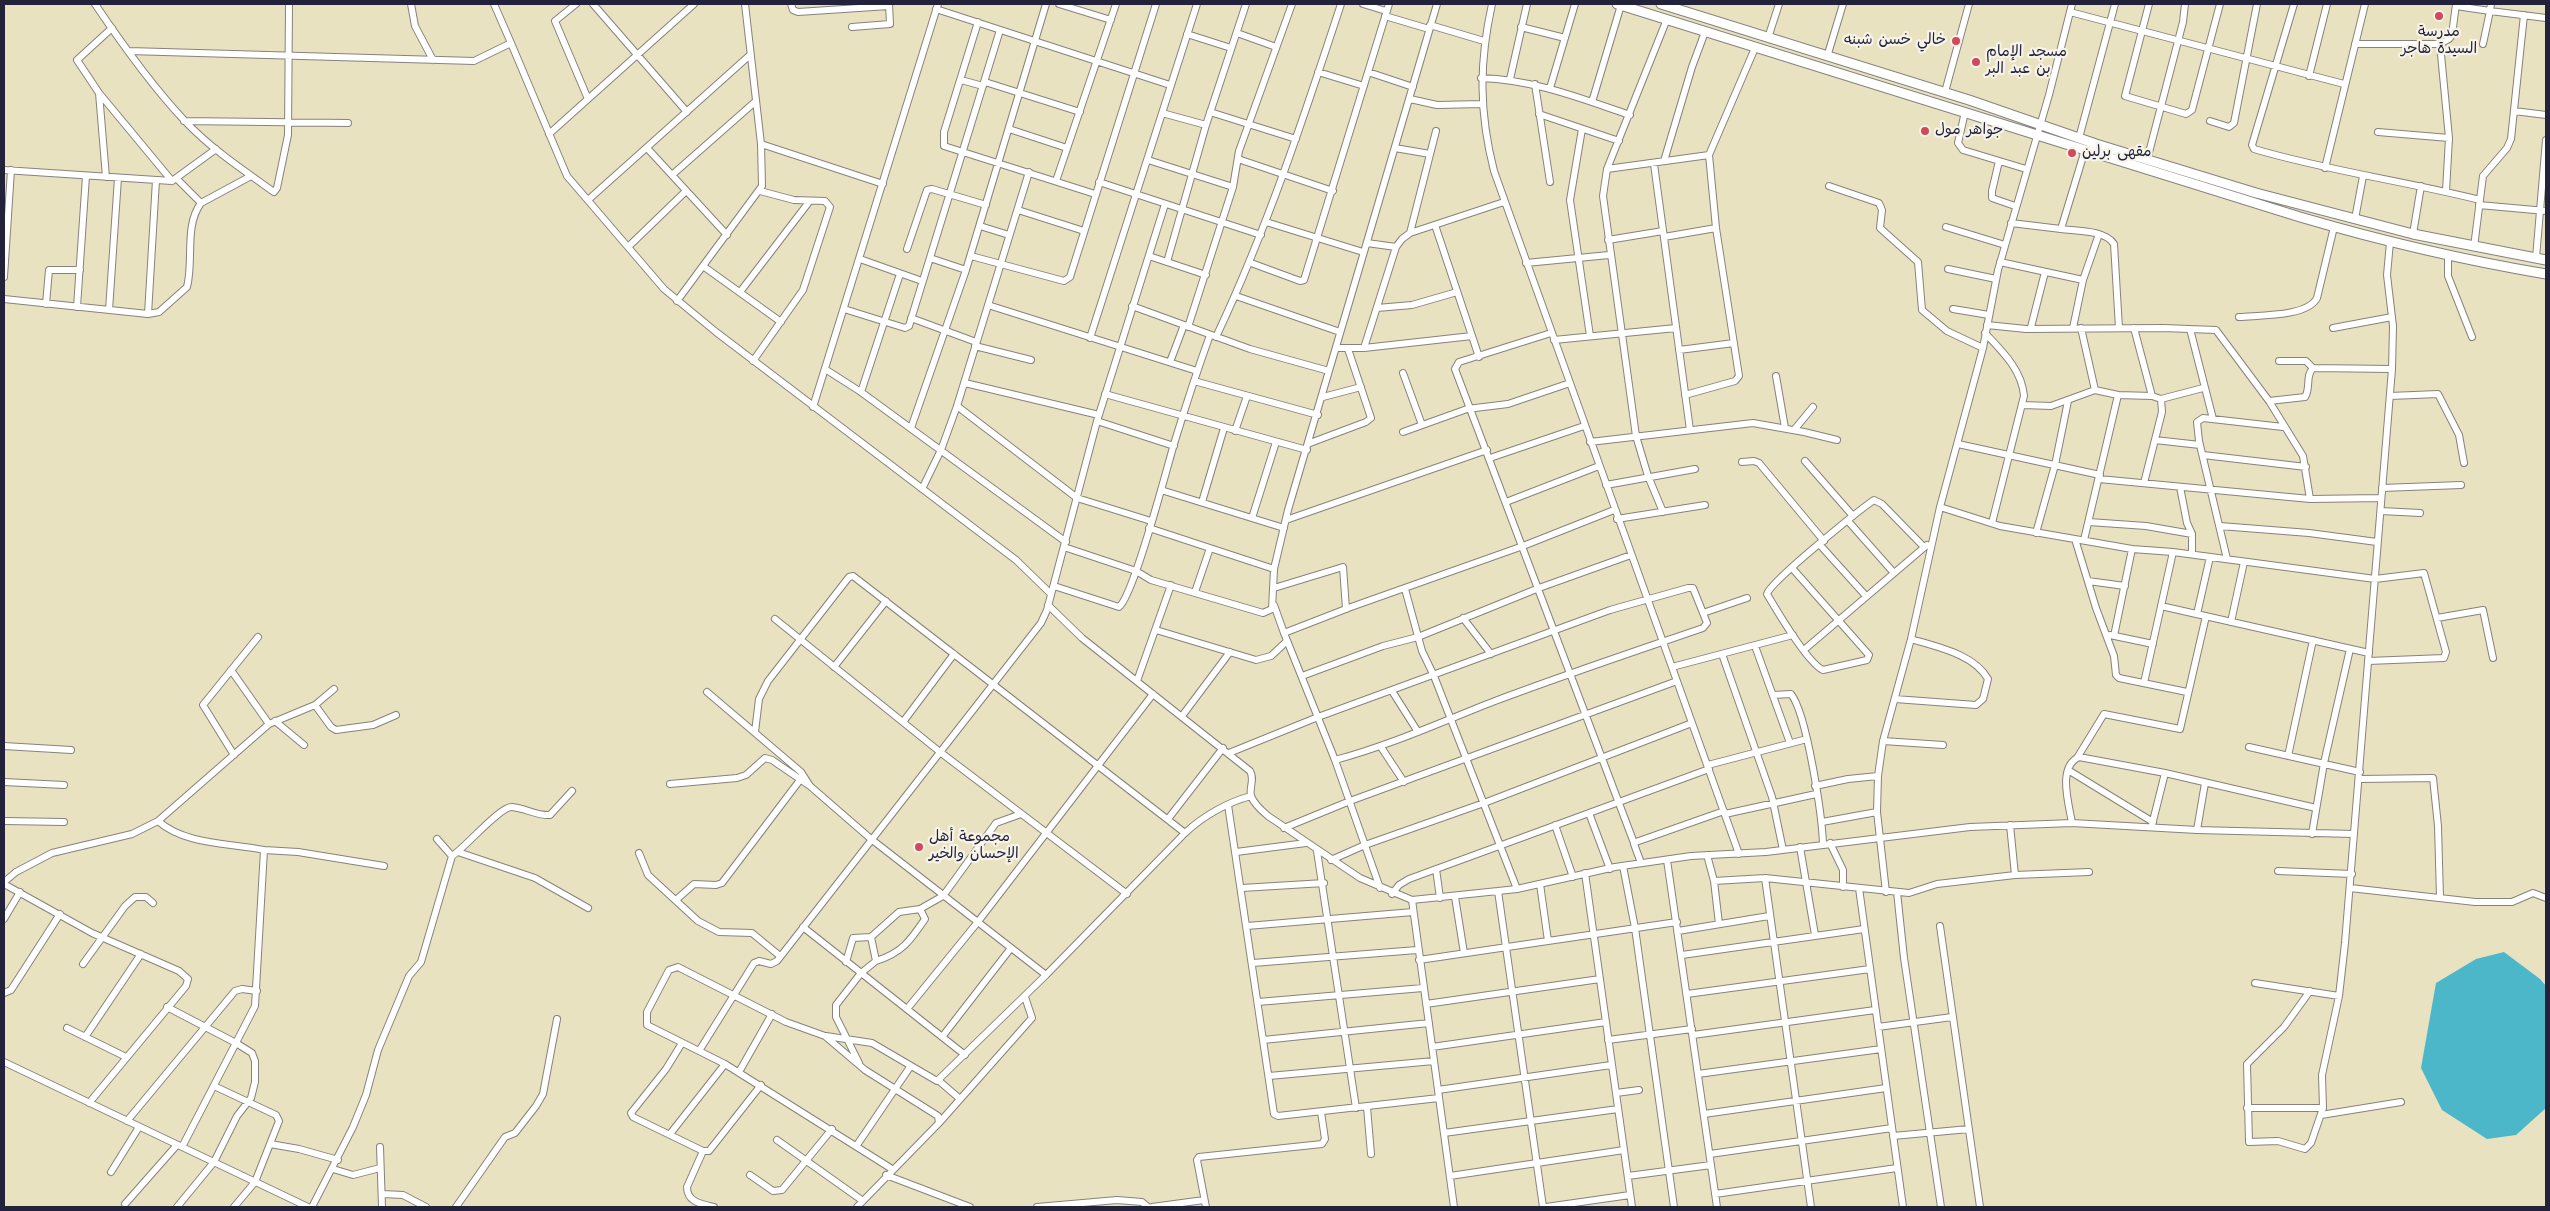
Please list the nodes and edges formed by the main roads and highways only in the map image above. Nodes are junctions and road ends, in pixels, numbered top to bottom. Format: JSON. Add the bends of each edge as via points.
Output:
{"nodes":[{"id":1,"x":1619,"y":4,"type":"edge"},
{"id":2,"x":1661,"y":4,"type":"edge"},
{"id":3,"x":1671,"y":5,"type":"edge"},
{"id":4,"x":2546,"y":260,"type":"edge"},
{"id":5,"x":2546,"y":274,"type":"edge"}],
"edges":[{"from":1,"to":5,"type":"main road","via":[[2334,227],[2448,256]]},
{"from":2,"to":3,"type":"main road"},
{"from":3,"to":4,"type":"main road","via":[[2148,160],[2354,220]]}]}
